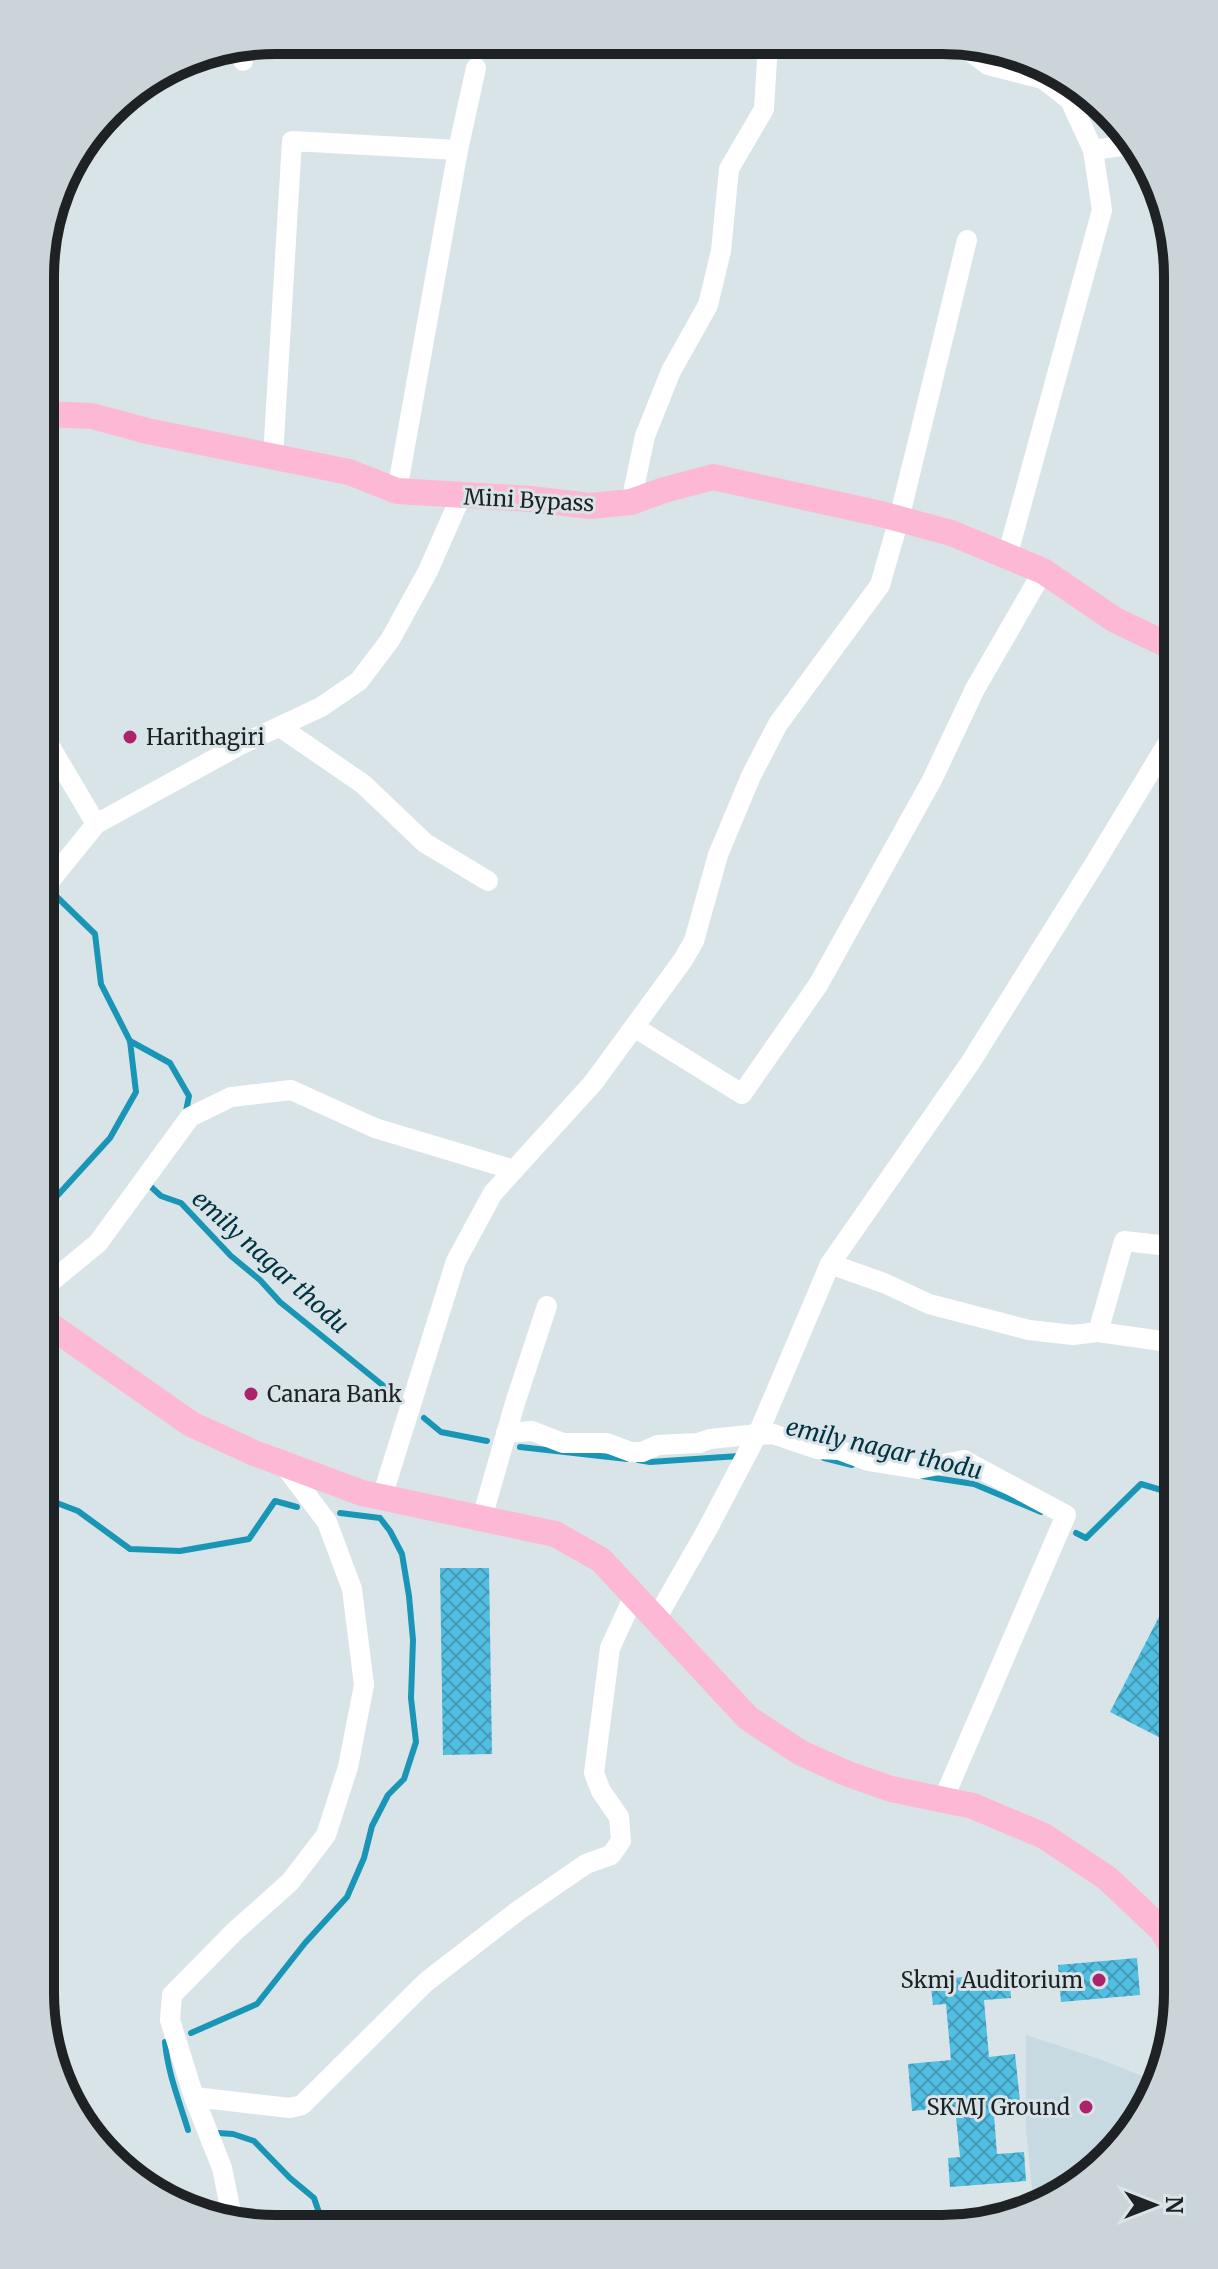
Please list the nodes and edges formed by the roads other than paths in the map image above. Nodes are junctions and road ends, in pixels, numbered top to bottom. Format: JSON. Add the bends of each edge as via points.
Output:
{"nodes":[{"id":1,"x":767,"y":54,"type":"edge"},
{"id":2,"x":977,"y":57,"type":"edge"},
{"id":3,"x":476,"y":68,"type":"dead end"},
{"id":4,"x":1122,"y":146,"type":"edge"},
{"id":5,"x":458,"y":150,"type":"junction"},
{"id":6,"x":1093,"y":150,"type":"junction"},
{"id":7,"x":967,"y":240,"type":"dead end"},
{"id":8,"x":54,"y":414,"type":"edge"},
{"id":9,"x":273,"y":457,"type":"junction"},
{"id":10,"x":397,"y":491,"type":"junction"},
{"id":11,"x":461,"y":496,"type":"junction"},
{"id":12,"x":631,"y":502,"type":"junction"},
{"id":13,"x":899,"y":519,"type":"junction"},
{"id":14,"x":1007,"y":557,"type":"junction"},
{"id":15,"x":1043,"y":571,"type":"junction"},
{"id":16,"x":1164,"y":643,"type":"edge"},
{"id":17,"x":280,"y":727,"type":"junction"},
{"id":18,"x":1164,"y":749,"type":"edge"},
{"id":19,"x":54,"y":753,"type":"edge"},
{"id":20,"x":96,"y":824,"type":"junction"},
{"id":21,"x":54,"y":877,"type":"edge"},
{"id":22,"x":488,"y":881,"type":"dead end"},
{"id":23,"x":634,"y":1027,"type":"junction"},
{"id":24,"x":514,"y":1170,"type":"junction"},
{"id":25,"x":1164,"y":1245,"type":"edge"},
{"id":26,"x":830,"y":1264,"type":"junction"},
{"id":27,"x":54,"y":1279,"type":"edge"},
{"id":28,"x":547,"y":1306,"type":"dead end"},
{"id":29,"x":54,"y":1328,"type":"edge"},
{"id":30,"x":1098,"y":1332,"type":"junction"},
{"id":31,"x":1164,"y":1339,"type":"edge"},
{"id":32,"x":506,"y":1433,"type":"junction"},
{"id":33,"x":757,"y":1435,"type":"junction"},
{"id":34,"x":284,"y":1465,"type":"junction"},
{"id":35,"x":382,"y":1497,"type":"junction"},
{"id":36,"x":482,"y":1518,"type":"junction"},
{"id":37,"x":634,"y":1596,"type":"junction"},
{"id":38,"x":656,"y":1619,"type":"junction"},
{"id":39,"x":943,"y":1800,"type":"junction"},
{"id":40,"x":1164,"y":1933,"type":"edge"},
{"id":41,"x":194,"y":2097,"type":"junction"},
{"id":42,"x":230,"y":2209,"type":"edge"}],
"edges":[{"from":1,"to":12,"type":"street","via":[[764,109],[729,169],[721,251],[708,305],[671,371],[650,423]]},
{"from":2,"to":6,"type":"street","via":[[988,65],[1043,79],[1070,100]]},
{"from":3,"to":5,"type":"street"},
{"from":4,"to":6,"type":"street"},
{"from":5,"to":9,"type":"street","via":[[292,141]]},
{"from":5,"to":10,"type":"street"},
{"from":6,"to":14,"type":"street","via":[[1102,210]]},
{"from":7,"to":13,"type":"street"},
{"from":8,"to":9,"type":"main road","name":"Mini Bypass","via":[[92,416]]},
{"from":9,"to":10,"type":"main road","name":"Mini Bypass","via":[[349,472]]},
{"from":10,"to":11,"type":"main road","name":"Mini Bypass"},
{"from":11,"to":12,"type":"main road","name":"Mini Bypass","via":[[590,506]]},
{"from":11,"to":17,"type":"street","via":[[390,640],[359,681]]},
{"from":12,"to":13,"type":"main road","name":"Mini Bypass","via":[[713,477]]},
{"from":13,"to":14,"type":"main road","name":"Mini Bypass","via":[[951,533]]},
{"from":13,"to":23,"type":"street","via":[[880,585],[778,724],[718,855],[694,941]]},
{"from":14,"to":15,"type":"main road","name":"Mini Bypass"},
{"from":15,"to":16,"type":"main road","name":"Mini Bypass","via":[[1115,620]]},
{"from":15,"to":23,"type":"street","via":[[818,985],[742,1094]]},
{"from":17,"to":20,"type":"street"},
{"from":17,"to":22,"type":"street","via":[[363,784],[425,843]]},
{"from":18,"to":26,"type":"street","via":[[970,1063]]},
{"from":19,"to":20,"type":"street"},
{"from":20,"to":21,"type":"street"},
{"from":23,"to":24,"type":"street","via":[[593,1083]]},
{"from":24,"to":27,"type":"street","via":[[375,1128],[291,1090],[231,1097],[190,1117],[98,1243]]},
{"from":24,"to":35,"type":"street","via":[[493,1193],[456,1261]]},
{"from":25,"to":30,"type":"street","via":[[1124,1241]]},
{"from":26,"to":30,"type":"street","via":[[929,1304],[1029,1330]]},
{"from":26,"to":33,"type":"street"},
{"from":28,"to":32,"type":"street"},
{"from":29,"to":34,"type":"main road","via":[[191,1424]]},
{"from":30,"to":31,"type":"street"},
{"from":32,"to":33,"type":"street","via":[[532,1431],[563,1443],[607,1443],[631,1452]]},
{"from":32,"to":36,"type":"street"},
{"from":33,"to":38,"type":"street"},
{"from":33,"to":39,"type":"street","via":[[773,1434],[817,1449],[918,1469],[964,1460],[1066,1515]]},
{"from":34,"to":35,"type":"main road"},
{"from":34,"to":41,"type":"street","via":[[327,1522],[352,1589],[364,1685],[348,1767],[326,1835],[290,1882],[172,1995],[170,2020]]},
{"from":35,"to":36,"type":"main road"},
{"from":36,"to":37,"type":"main road","via":[[555,1534],[601,1560]]},
{"from":37,"to":38,"type":"main road"},
{"from":37,"to":41,"type":"street","via":[[610,1648],[594,1773],[619,1817],[621,1841],[611,1855],[586,1864],[530,1902],[426,1982],[302,2105]]},
{"from":38,"to":39,"type":"main road","via":[[748,1718],[801,1753],[891,1789]]},
{"from":39,"to":40,"type":"main road","via":[[973,1806],[1044,1836],[1107,1878]]},
{"from":41,"to":42,"type":"street","via":[[222,2168]]}]}
